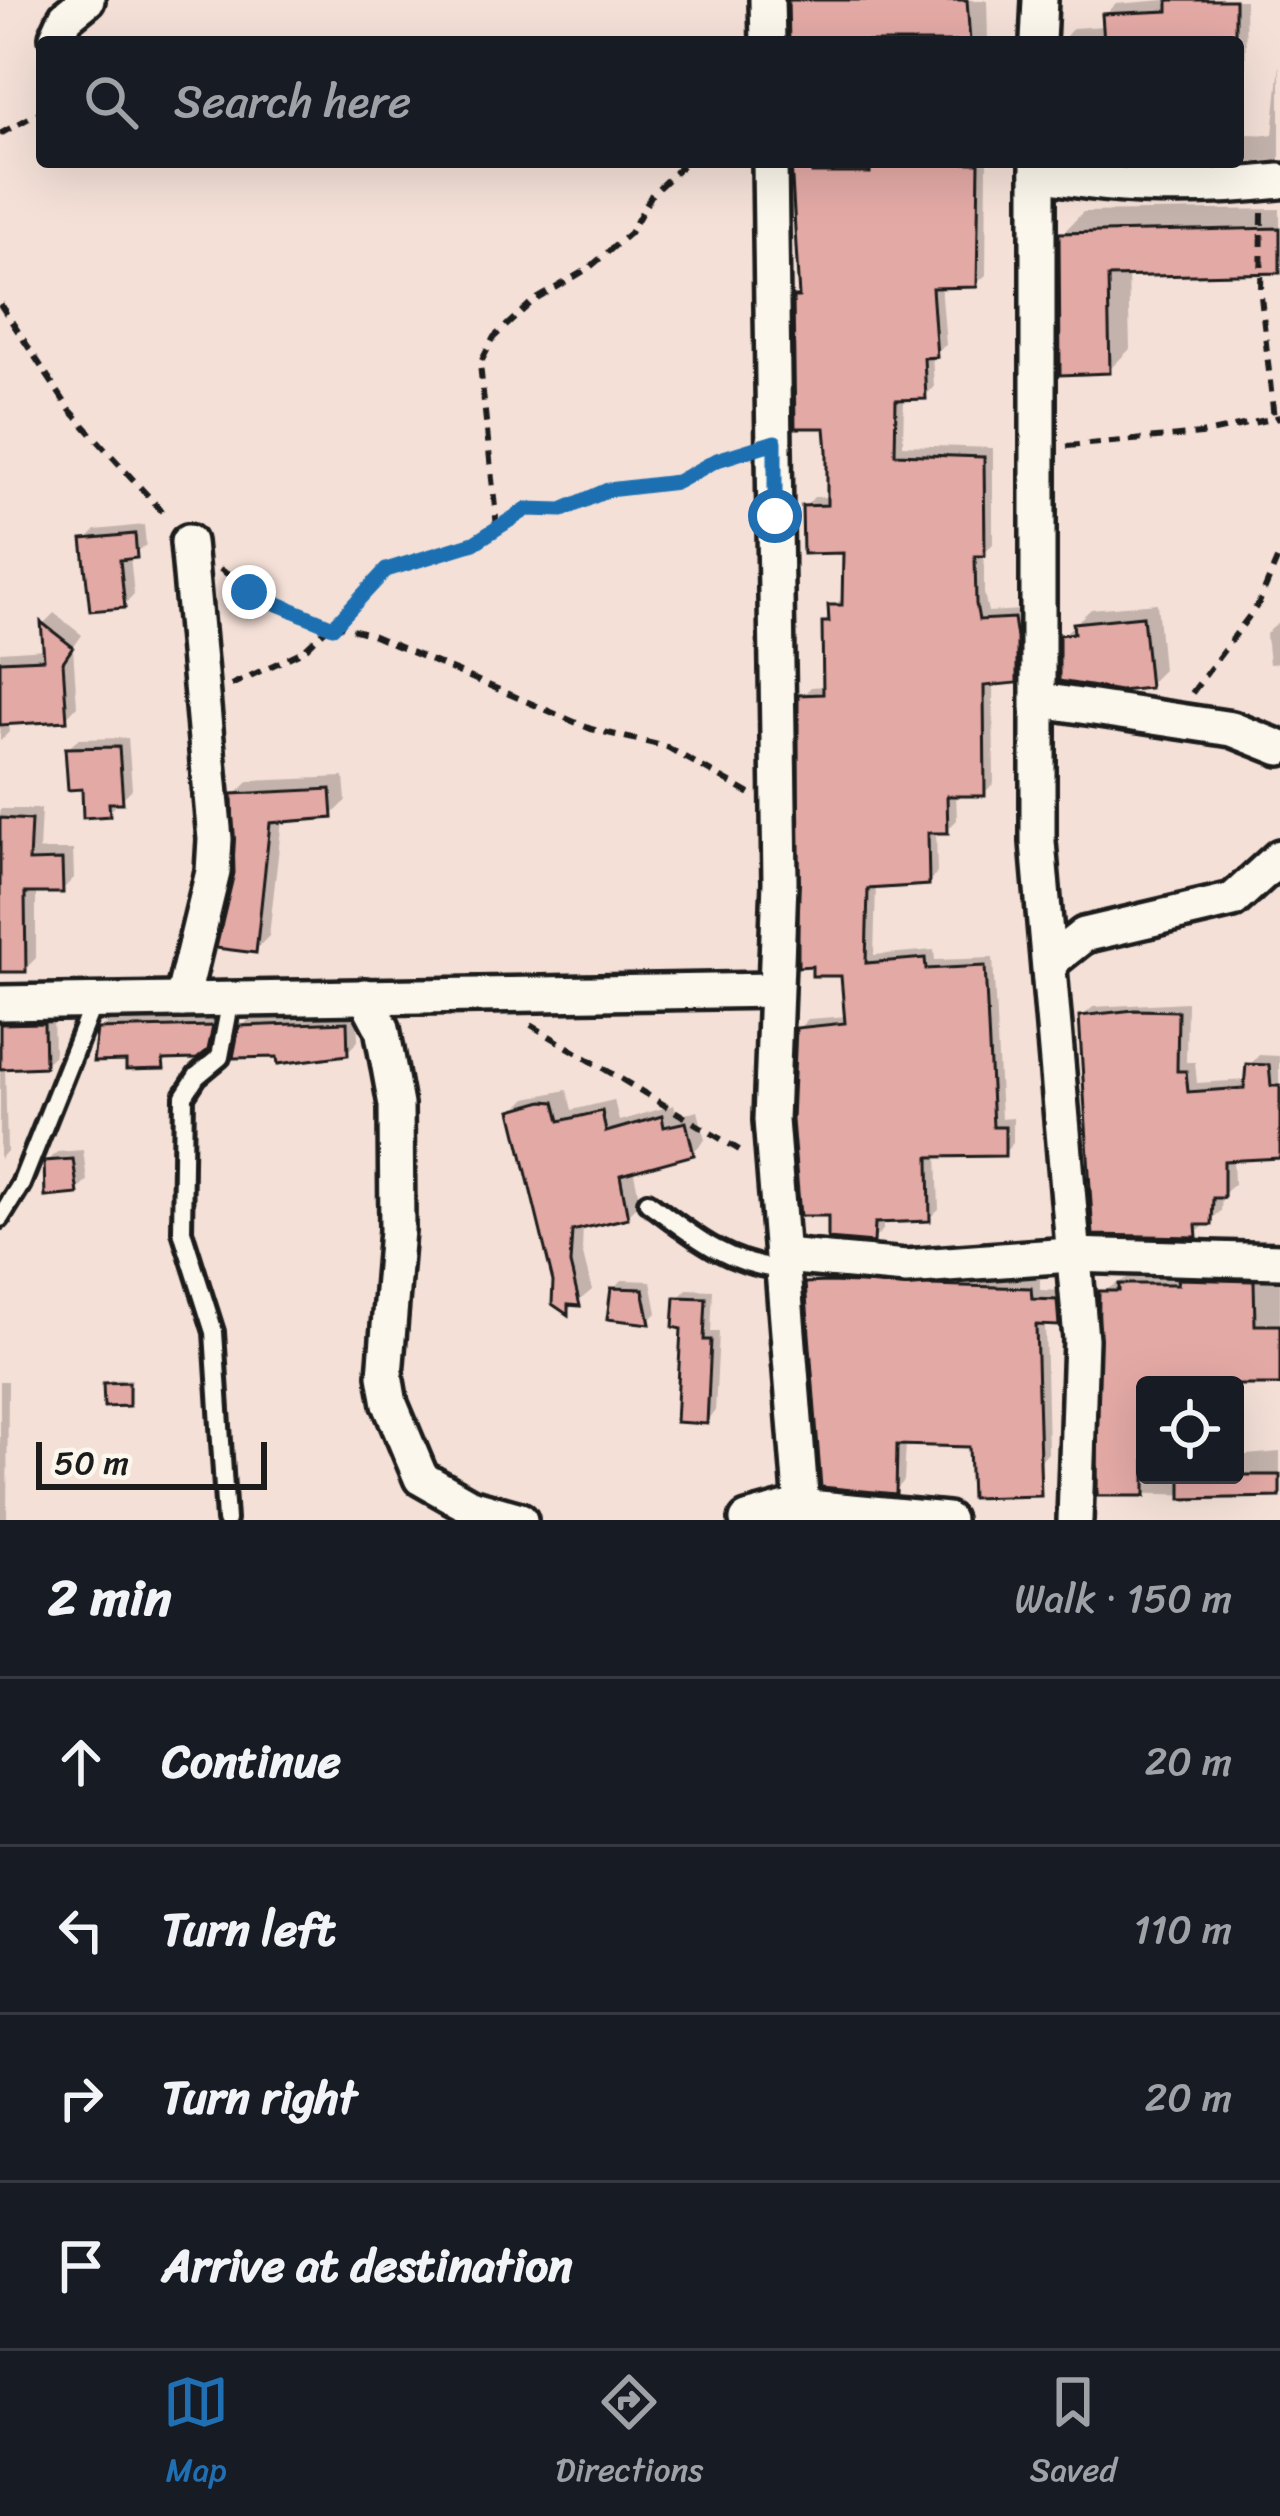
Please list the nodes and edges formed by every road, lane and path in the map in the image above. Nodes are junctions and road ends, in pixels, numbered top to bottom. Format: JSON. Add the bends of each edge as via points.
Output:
{"nodes":[{"id":1,"x":44,"y":0,"type":"edge"},
{"id":2,"x":87,"y":0,"type":"edge"},
{"id":3,"x":767,"y":0,"type":"edge"},
{"id":4,"x":1040,"y":0,"type":"edge"},
{"id":5,"x":57,"y":36,"type":"edge"},
{"id":6,"x":57,"y":36,"type":"edge"},
{"id":7,"x":768,"y":36,"type":"edge"},
{"id":8,"x":1038,"y":36,"type":"edge"},
{"id":9,"x":36,"y":114,"type":"edge"},
{"id":10,"x":0,"y":134,"type":"edge"},
{"id":11,"x":680,"y":168,"type":"edge"},
{"id":12,"x":770,"y":168,"type":"edge"},
{"id":13,"x":1038,"y":168,"type":"edge"},
{"id":14,"x":1272,"y":182,"type":"edge"},
{"id":15,"x":0,"y":304,"type":"edge"},
{"id":16,"x":1277,"y":418,"type":"edge"},
{"id":17,"x":775,"y":442,"type":"junction"},
{"id":18,"x":1040,"y":446,"type":"junction"},
{"id":19,"x":497,"y":529,"type":"junction"},
{"id":20,"x":188,"y":542,"type":"junction"},
{"id":21,"x":1280,"y":553,"type":"edge"},
{"id":22,"x":333,"y":627,"type":"junction"},
{"id":23,"x":203,"y":698,"type":"junction"},
{"id":24,"x":1041,"y":700,"type":"junction"},
{"id":25,"x":1170,"y":718,"type":"junction"},
{"id":26,"x":1280,"y":748,"type":"edge"},
{"id":27,"x":778,"y":815,"type":"junction"},
{"id":28,"x":1280,"y":857,"type":"edge"},
{"id":29,"x":1050,"y":962,"type":"junction"},
{"id":30,"x":774,"y":990,"type":"junction"},
{"id":31,"x":476,"y":993,"type":"junction"},
{"id":32,"x":365,"y":996,"type":"junction"},
{"id":33,"x":231,"y":999,"type":"junction"},
{"id":34,"x":94,"y":1000,"type":"junction"},
{"id":35,"x":182,"y":1000,"type":"junction"},
{"id":36,"x":0,"y":1003,"type":"edge"},
{"id":37,"x":743,"y":1153,"type":"dead end"},
{"id":38,"x":648,"y":1202,"type":"dead end"},
{"id":39,"x":0,"y":1218,"type":"edge"},
{"id":40,"x":1070,"y":1255,"type":"junction"},
{"id":41,"x":1280,"y":1261,"type":"edge"},
{"id":42,"x":783,"y":1263,"type":"junction"},
{"id":43,"x":801,"y":1513,"type":"edge"},
{"id":44,"x":226,"y":1520,"type":"edge"},
{"id":45,"x":520,"y":1520,"type":"edge"},
{"id":46,"x":747,"y":1520,"type":"edge"},
{"id":47,"x":947,"y":1520,"type":"edge"},
{"id":48,"x":1075,"y":1520,"type":"edge"}],
"edges":[{"from":1,"to":6,"type":"street"},
{"from":2,"to":5,"type":"street"},
{"from":3,"to":7,"type":"street"},
{"from":4,"to":8,"type":"street"},
{"from":9,"to":10,"type":"path"},
{"from":11,"to":19,"type":"path","via":[[652,194],[630,233],[532,302],[487,350],[482,402]]},
{"from":12,"to":17,"type":"street"},
{"from":13,"to":14,"type":"street","via":[[1138,186]]},
{"from":13,"to":18,"type":"street"},
{"from":14,"to":16,"type":"path","via":[[1261,296]]},
{"from":15,"to":20,"type":"path","via":[[70,410]]},
{"from":16,"to":18,"type":"path","via":[[1121,445]]},
{"from":17,"to":19,"type":"path","via":[[677,482],[608,490],[562,510],[533,507]]},
{"from":17,"to":27,"type":"street"},
{"from":18,"to":24,"type":"street"},
{"from":19,"to":22,"type":"path","via":[[386,570]]},
{"from":20,"to":22,"type":"path","via":[[249,592]]},
{"from":20,"to":23,"type":"street"},
{"from":21,"to":25,"type":"path","via":[[1224,656]]},
{"from":22,"to":23,"type":"path","via":[[296,655]]},
{"from":22,"to":27,"type":"path","via":[[390,642],[591,729],[668,747],[727,776]]},
{"from":23,"to":35,"type":"street","via":[[213,872]]},
{"from":24,"to":25,"type":"street"},
{"from":24,"to":29,"type":"street","via":[[1039,842]]},
{"from":25,"to":26,"type":"street"},
{"from":27,"to":30,"type":"street"},
{"from":28,"to":29,"type":"street","via":[[1233,900],[1084,935]]},
{"from":29,"to":40,"type":"street"},
{"from":30,"to":31,"type":"street"},
{"from":30,"to":42,"type":"street","via":[[771,1120]]},
{"from":31,"to":32,"type":"street"},
{"from":31,"to":37,"type":"path"},
{"from":32,"to":33,"type":"street"},
{"from":32,"to":45,"type":"street","via":[[382,1028],[396,1105],[390,1404],[421,1478],[445,1496]]},
{"from":33,"to":35,"type":"street"},
{"from":33,"to":44,"type":"lane","via":[[220,1057],[184,1096],[182,1231],[214,1332]]},
{"from":34,"to":35,"type":"street"},
{"from":34,"to":36,"type":"street"},
{"from":34,"to":39,"type":"lane"},
{"from":38,"to":42,"type":"lane","via":[[722,1256],[746,1266]]},
{"from":40,"to":41,"type":"street"},
{"from":40,"to":42,"type":"street","via":[[906,1267]]},
{"from":40,"to":48,"type":"street","via":[[1081,1339]]},
{"from":42,"to":43,"type":"street"},
{"from":43,"to":46,"type":"street"},
{"from":43,"to":47,"type":"street"}]}
